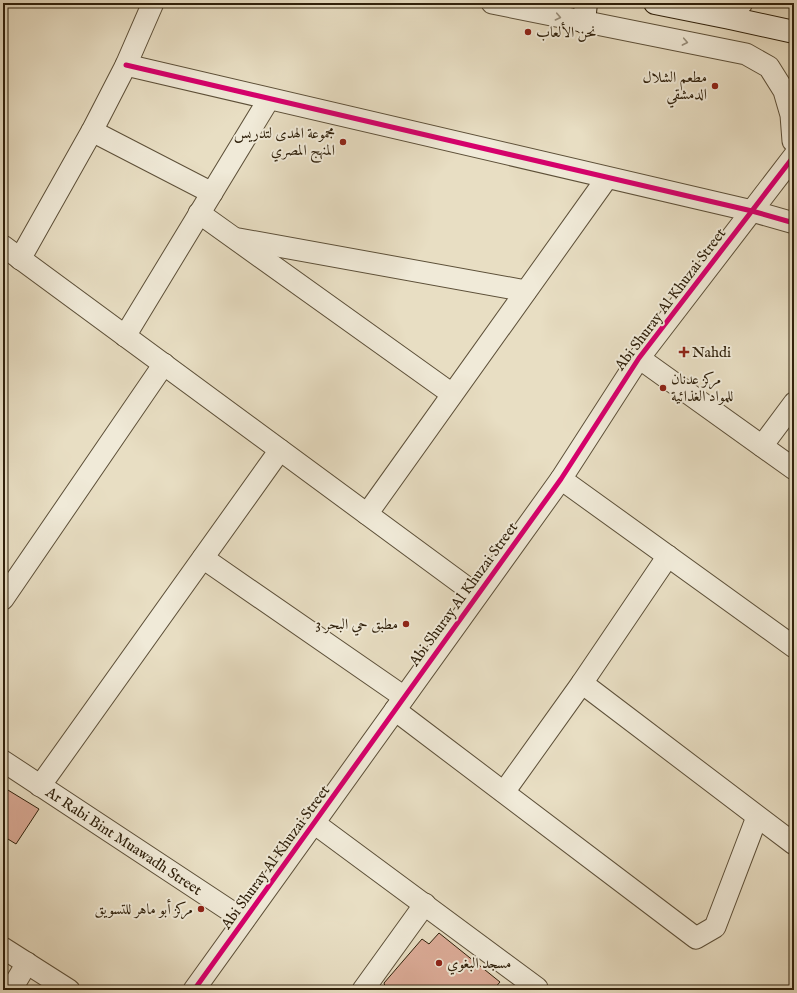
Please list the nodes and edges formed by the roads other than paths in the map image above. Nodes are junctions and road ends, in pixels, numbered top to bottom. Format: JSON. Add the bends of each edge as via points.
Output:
{"nodes":[{"id":1,"x":153,"y":3,"type":"edge"},
{"id":2,"x":492,"y":3,"type":"edge"},
{"id":3,"x":655,"y":3,"type":"edge"},
{"id":4,"x":736,"y":10,"type":"edge"},
{"id":5,"x":585,"y":12,"type":"edge"},
{"id":6,"x":789,"y":33,"type":"edge"},
{"id":7,"x":126,"y":65,"type":"junction"},
{"id":8,"x":269,"y":99,"type":"junction"},
{"id":9,"x":92,"y":131,"type":"junction"},
{"id":10,"x":794,"y":145,"type":"edge"},
{"id":11,"x":606,"y":178,"type":"junction"},
{"id":12,"x":212,"y":192,"type":"junction"},
{"id":13,"x":752,"y":212,"type":"junction"},
{"id":14,"x":199,"y":213,"type":"junction"},
{"id":15,"x":794,"y":223,"type":"edge"},
{"id":16,"x":233,"y":238,"type":"junction"},
{"id":17,"x":3,"y":246,"type":"edge"},
{"id":18,"x":20,"y":259,"type":"junction"},
{"id":19,"x":526,"y":291,"type":"junction"},
{"id":20,"x":125,"y":336,"type":"junction"},
{"id":21,"x":639,"y":358,"type":"junction"},
{"id":22,"x":164,"y":364,"type":"junction"},
{"id":23,"x":452,"y":394,"type":"junction"},
{"id":24,"x":794,"y":403,"type":"edge"},
{"id":25,"x":762,"y":446,"type":"junction"},
{"id":26,"x":280,"y":450,"type":"junction"},
{"id":27,"x":794,"y":470,"type":"edge"},
{"id":28,"x":561,"y":478,"type":"junction"},
{"id":29,"x":367,"y":514,"type":"junction"},
{"id":30,"x":668,"y":556,"type":"junction"},
{"id":31,"x":203,"y":558,"type":"junction"},
{"id":32,"x":477,"y":595,"type":"junction"},
{"id":33,"x":3,"y":599,"type":"edge"},
{"id":34,"x":794,"y":647,"type":"edge"},
{"id":35,"x":582,"y":683,"type":"junction"},
{"id":36,"x":399,"y":704,"type":"junction"},
{"id":37,"x":3,"y":761,"type":"edge"},
{"id":38,"x":40,"y":786,"type":"junction"},
{"id":39,"x":504,"y":792,"type":"junction"},
{"id":40,"x":757,"y":817,"type":"junction"},
{"id":41,"x":314,"y":822,"type":"junction"},
{"id":42,"x":794,"y":844,"type":"edge"},
{"id":43,"x":425,"y":904,"type":"junction"},
{"id":44,"x":244,"y":920,"type":"junction"},
{"id":45,"x":3,"y":948,"type":"edge"},
{"id":46,"x":27,"y":963,"type":"junction"},
{"id":47,"x":528,"y":986,"type":"edge"},
{"id":48,"x":11,"y":990,"type":"edge"},
{"id":49,"x":69,"y":990,"type":"edge"},
{"id":50,"x":194,"y":990,"type":"edge"},
{"id":51,"x":364,"y":990,"type":"edge"}],
"edges":[{"from":1,"to":7,"type":"street"},
{"from":2,"to":5,"type":"street","one_way":true},
{"from":3,"to":4,"type":"main road"},
{"from":4,"to":6,"type":"main road"},
{"from":5,"to":10,"type":"street","one_way":true,"via":[[746,54],[769,67],[784,91],[791,115]]},
{"from":7,"to":8,"type":"street"},
{"from":7,"to":9,"type":"street"},
{"from":8,"to":11,"type":"street"},
{"from":8,"to":12,"type":"street"},
{"from":9,"to":12,"type":"street"},
{"from":9,"to":18,"type":"street"},
{"from":10,"to":13,"type":"street","name":"Abi Shuray Al Khuzai Street"},
{"from":11,"to":13,"type":"street"},
{"from":11,"to":19,"type":"street"},
{"from":12,"to":14,"type":"street"},
{"from":13,"to":15,"type":"street"},
{"from":13,"to":21,"type":"street","name":"Abi Shuray Al Khuzai Street"},
{"from":14,"to":16,"type":"street"},
{"from":14,"to":20,"type":"street"},
{"from":16,"to":19,"type":"street"},
{"from":16,"to":23,"type":"street"},
{"from":17,"to":18,"type":"street"},
{"from":18,"to":20,"type":"street"},
{"from":19,"to":23,"type":"street"},
{"from":20,"to":22,"type":"street"},
{"from":21,"to":25,"type":"street"},
{"from":21,"to":28,"type":"street","name":"Abi Shuray Al Khuzai Street"},
{"from":22,"to":26,"type":"street"},
{"from":22,"to":33,"type":"street"},
{"from":23,"to":29,"type":"street"},
{"from":24,"to":25,"type":"street"},
{"from":25,"to":27,"type":"street"},
{"from":26,"to":29,"type":"street"},
{"from":26,"to":31,"type":"street"},
{"from":28,"to":30,"type":"street"},
{"from":28,"to":32,"type":"street","name":"Abi Shuray Al Khuzai Street"},
{"from":29,"to":32,"type":"street"},
{"from":30,"to":34,"type":"street"},
{"from":30,"to":35,"type":"street"},
{"from":31,"to":36,"type":"street"},
{"from":31,"to":38,"type":"street"},
{"from":32,"to":36,"type":"street","name":"Abi Shuray Al Khuzai Street"},
{"from":35,"to":39,"type":"street"},
{"from":35,"to":40,"type":"street"},
{"from":36,"to":39,"type":"street"},
{"from":36,"to":41,"type":"street","name":"Abi Shuray Al Khuzai Street"},
{"from":37,"to":38,"type":"street","name":"Ar Rabi Bint Muawadh Street"},
{"from":38,"to":44,"type":"street","name":"Ar Rabi Bint Muawadh Street"},
{"from":39,"to":40,"type":"street","via":[[696,938],[715,927]]},
{"from":40,"to":42,"type":"street"},
{"from":41,"to":43,"type":"street"},
{"from":41,"to":44,"type":"street","name":"Abi Shuray Al Khuzai Street"},
{"from":43,"to":47,"type":"street"},
{"from":43,"to":51,"type":"street"},
{"from":44,"to":50,"type":"street","name":"Abi Shuray Al Khuzai Street"},
{"from":45,"to":46,"type":"street"},
{"from":46,"to":48,"type":"street"},
{"from":46,"to":49,"type":"street"}]}
